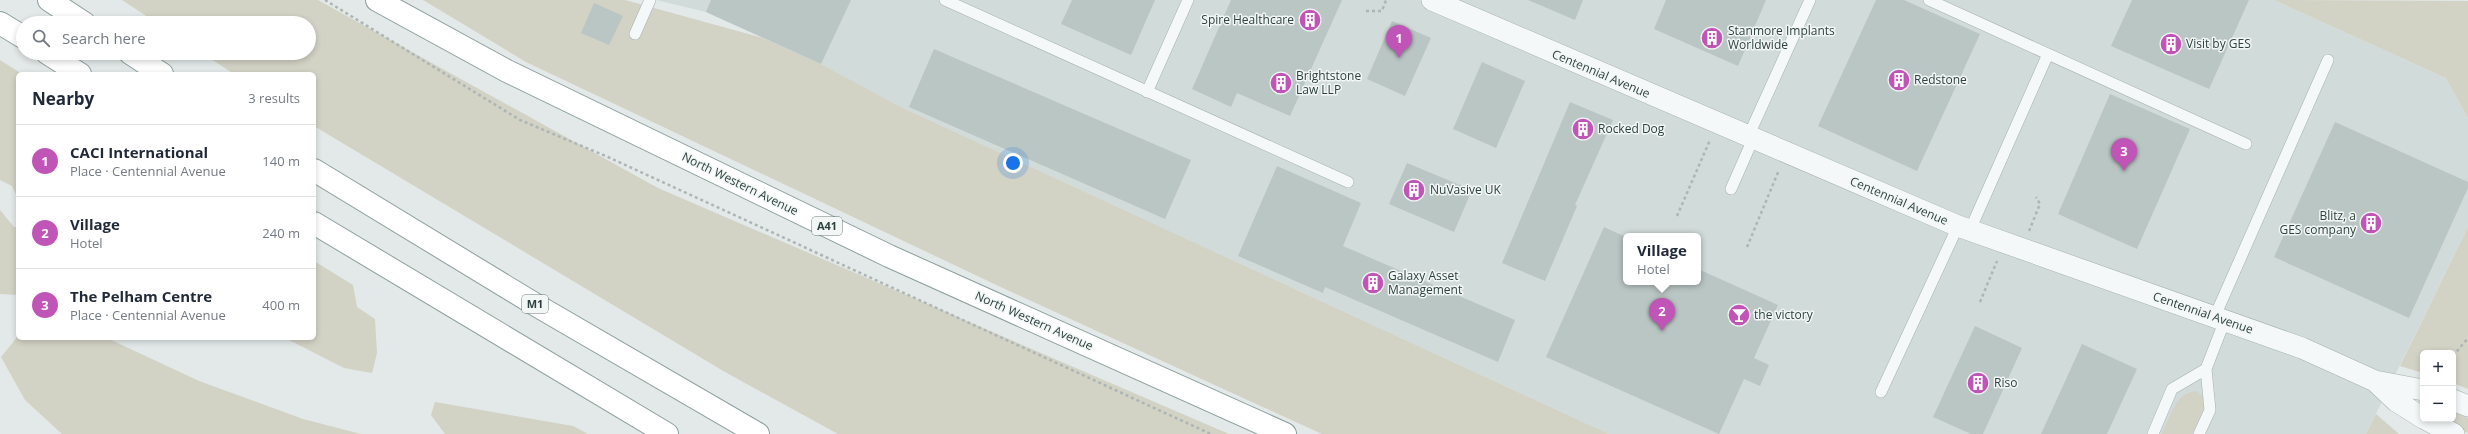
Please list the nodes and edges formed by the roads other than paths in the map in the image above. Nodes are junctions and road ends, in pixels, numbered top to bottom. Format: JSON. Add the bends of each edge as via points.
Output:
{"nodes":[{"id":1,"x":49,"y":0,"type":"edge"},
{"id":2,"x":377,"y":0,"type":"edge"},
{"id":3,"x":650,"y":0,"type":"edge"},
{"id":4,"x":945,"y":0,"type":"edge"},
{"id":5,"x":1188,"y":0,"type":"edge"},
{"id":6,"x":1433,"y":0,"type":"edge"},
{"id":7,"x":1810,"y":0,"type":"edge"},
{"id":8,"x":1929,"y":0,"type":"edge"},
{"id":9,"x":73,"y":16,"type":"edge"},
{"id":10,"x":0,"y":22,"type":"edge"},
{"id":11,"x":16,"y":32,"type":"edge"},
{"id":12,"x":635,"y":34,"type":"dead end"},
{"id":13,"x":2048,"y":54,"type":"junction"},
{"id":14,"x":58,"y":60,"type":"edge"},
{"id":15,"x":141,"y":60,"type":"edge"},
{"id":16,"x":2328,"y":60,"type":"dead end"},
{"id":17,"x":77,"y":72,"type":"edge"},
{"id":18,"x":159,"y":72,"type":"edge"},
{"id":19,"x":1147,"y":92,"type":"junction"},
{"id":20,"x":1750,"y":138,"type":"junction"},
{"id":21,"x":2246,"y":144,"type":"dead end"},
{"id":22,"x":316,"y":171,"type":"edge"},
{"id":23,"x":1348,"y":182,"type":"dead end"},
{"id":24,"x":1731,"y":189,"type":"dead end"},
{"id":25,"x":316,"y":224,"type":"edge"},
{"id":26,"x":1964,"y":228,"type":"junction"},
{"id":27,"x":2220,"y":318,"type":"junction"},
{"id":28,"x":2206,"y":369,"type":"junction"},
{"id":29,"x":2374,"y":380,"type":"junction"},
{"id":30,"x":2420,"y":389,"type":"edge"},
{"id":31,"x":1881,"y":392,"type":"dead end"},
{"id":32,"x":2456,"y":401,"type":"edge"},
{"id":33,"x":2468,"y":406,"type":"edge"},
{"id":34,"x":2420,"y":415,"type":"edge"},
{"id":35,"x":2432,"y":422,"type":"edge"},
{"id":36,"x":667,"y":434,"type":"edge"},
{"id":37,"x":758,"y":434,"type":"edge"},
{"id":38,"x":1285,"y":434,"type":"edge"},
{"id":39,"x":2152,"y":434,"type":"edge"},
{"id":40,"x":2199,"y":434,"type":"edge"},
{"id":41,"x":2454,"y":434,"type":"edge"}],
"edges":[{"from":1,"to":9,"type":"highway"},
{"from":2,"to":38,"type":"highway","name":"North Western Avenue","number":"A41","via":[[507,71],[890,256]]},
{"from":3,"to":12,"type":"lane"},
{"from":4,"to":19,"type":"lane"},
{"from":5,"to":19,"type":"lane"},
{"from":6,"to":20,"type":"street","name":"Centennial Avenue"},
{"from":7,"to":20,"type":"lane"},
{"from":8,"to":13,"type":"lane"},
{"from":10,"to":11,"type":"highway"},
{"from":13,"to":21,"type":"lane"},
{"from":13,"to":26,"type":"lane"},
{"from":14,"to":17,"type":"highway"},
{"from":15,"to":18,"type":"highway"},
{"from":16,"to":27,"type":"lane"},
{"from":19,"to":23,"type":"lane"},
{"from":20,"to":24,"type":"lane"},
{"from":20,"to":26,"type":"street","name":"Centennial Avenue"},
{"from":22,"to":37,"type":"highway","number":"M1","via":[[541,308]]},
{"from":25,"to":36,"type":"highway"},
{"from":26,"to":27,"type":"street","name":"Centennial Avenue","via":[[2012,247]]},
{"from":26,"to":31,"type":"lane"},
{"from":27,"to":28,"type":"lane"},
{"from":27,"to":29,"type":"street","name":"Centennial Avenue","via":[[2302,348]]},
{"from":28,"to":39,"type":"lane","via":[[2172,389]]},
{"from":28,"to":40,"type":"lane","via":[[2210,410]]},
{"from":29,"to":30,"type":"street","name":"Centennial Avenue"},
{"from":29,"to":34,"type":"street","name":"Centennial Avenue","via":[[2396,400]]},
{"from":32,"to":33,"type":"street"},
{"from":35,"to":41,"type":"street","name":"Centennial Avenue"}]}
